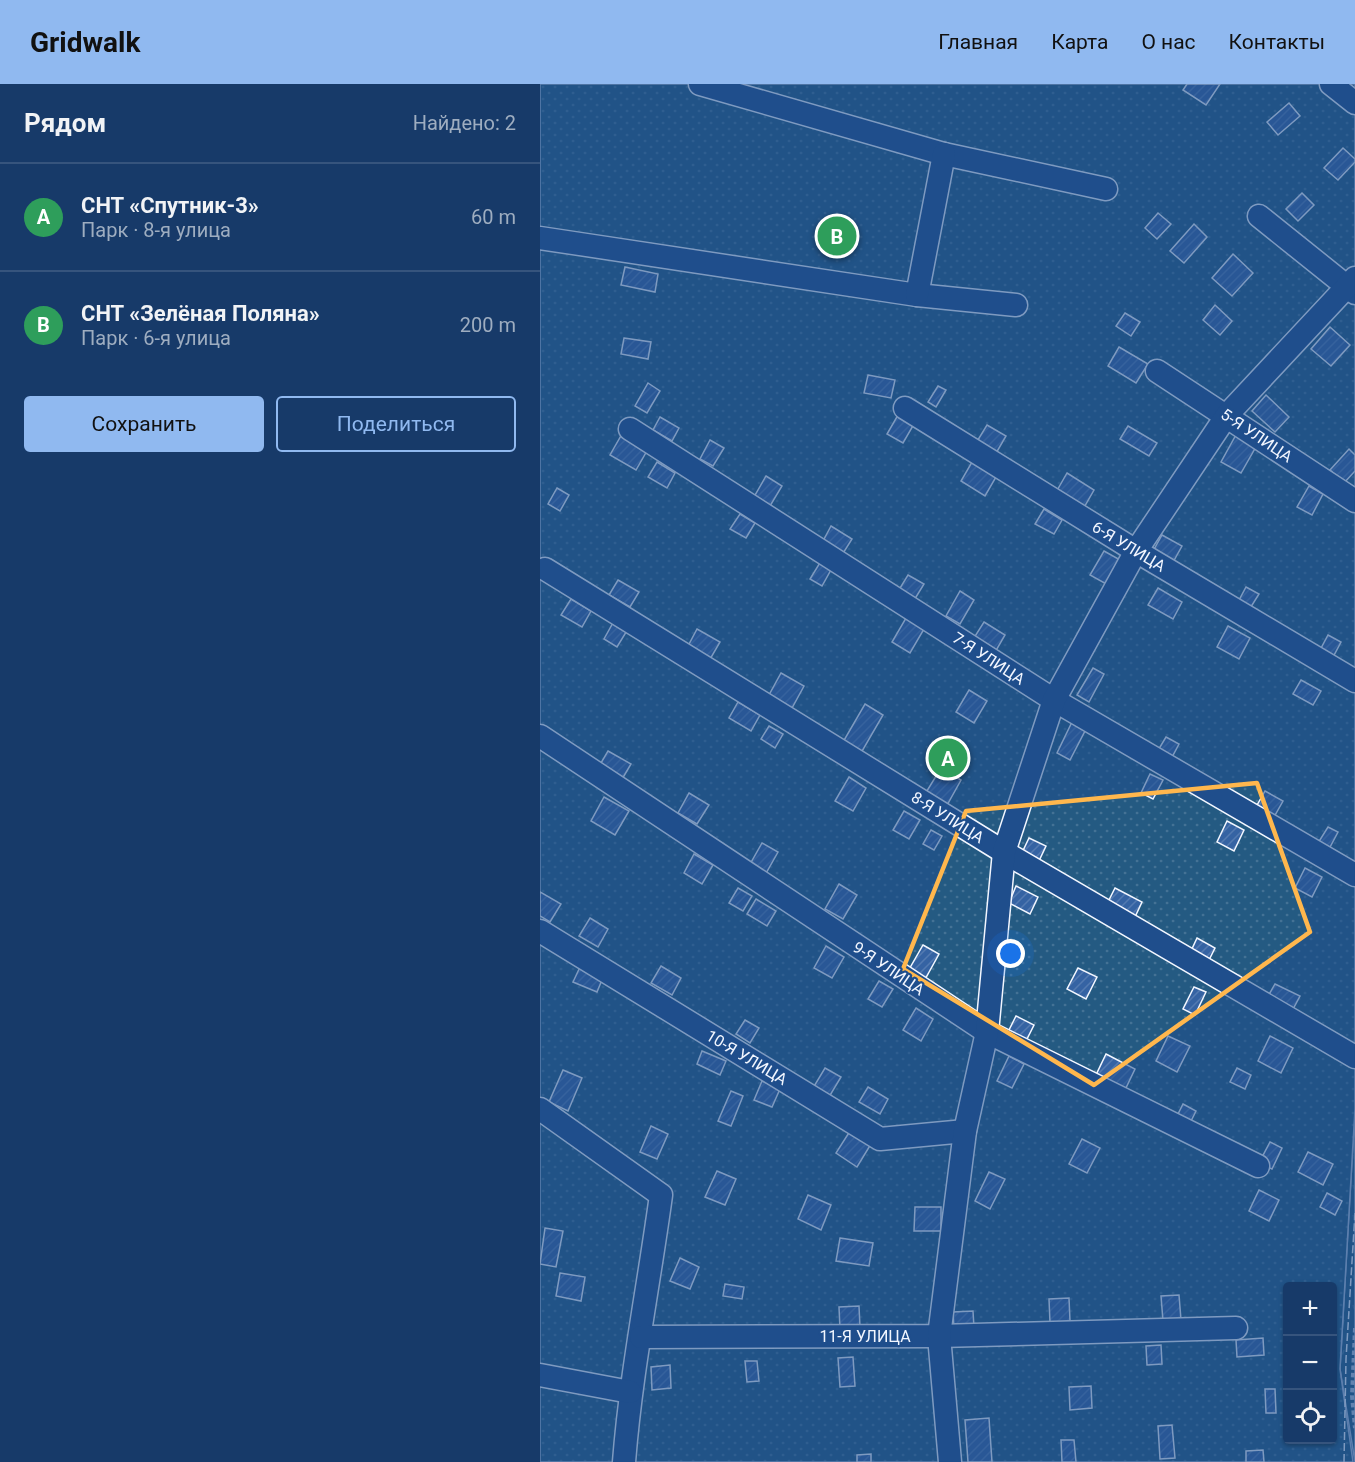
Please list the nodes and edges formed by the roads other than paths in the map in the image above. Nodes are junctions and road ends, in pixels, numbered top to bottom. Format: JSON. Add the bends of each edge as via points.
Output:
{"nodes":[{"id":1,"x":700,"y":84,"type":"edge"},
{"id":2,"x":1331,"y":84,"type":"edge"},
{"id":3,"x":1355,"y":103,"type":"edge"},
{"id":4,"x":944,"y":154,"type":"junction"},
{"id":5,"x":1106,"y":189,"type":"dead end"},
{"id":6,"x":1259,"y":216,"type":"dead end"},
{"id":7,"x":540,"y":238,"type":"edge"},
{"id":8,"x":1352,"y":286,"type":"edge"},
{"id":9,"x":917,"y":295,"type":"junction"},
{"id":10,"x":1016,"y":305,"type":"dead end"},
{"id":11,"x":1157,"y":370,"type":"dead end"},
{"id":12,"x":905,"y":408,"type":"dead end"},
{"id":13,"x":1227,"y":415,"type":"junction"},
{"id":14,"x":630,"y":429,"type":"dead end"},
{"id":15,"x":1355,"y":501,"type":"edge"},
{"id":16,"x":1136,"y":551,"type":"junction"},
{"id":17,"x":545,"y":569,"type":"dead end"},
{"id":18,"x":1355,"y":681,"type":"edge"},
{"id":19,"x":1054,"y":700,"type":"junction"},
{"id":20,"x":540,"y":736,"type":"edge"},
{"id":21,"x":1004,"y":852,"type":"junction"},
{"id":22,"x":1355,"y":875,"type":"edge"},
{"id":23,"x":540,"y":931,"type":"edge"},
{"id":24,"x":987,"y":1032,"type":"junction"},
{"id":25,"x":1355,"y":1057,"type":"edge"},
{"id":26,"x":540,"y":1109,"type":"edge"},
{"id":27,"x":965,"y":1131,"type":"junction"},
{"id":28,"x":1258,"y":1166,"type":"dead end"},
{"id":29,"x":1236,"y":1328,"type":"dead end"},
{"id":30,"x":939,"y":1336,"type":"junction"},
{"id":31,"x":641,"y":1337,"type":"junction"},
{"id":32,"x":540,"y":1375,"type":"edge"},
{"id":33,"x":630,"y":1392,"type":"junction"},
{"id":34,"x":624,"y":1462,"type":"edge"},
{"id":35,"x":950,"y":1462,"type":"edge"}],
"edges":[{"from":1,"to":4,"type":"street"},
{"from":2,"to":3,"type":"street"},
{"from":4,"to":5,"type":"street"},
{"from":4,"to":9,"type":"street"},
{"from":6,"to":8,"type":"street"},
{"from":7,"to":9,"type":"street"},
{"from":8,"to":13,"type":"street"},
{"from":9,"to":10,"type":"street"},
{"from":11,"to":13,"type":"street","name":"5-Я УЛИЦА"},
{"from":12,"to":16,"type":"street","name":"6-Я УЛИЦА"},
{"from":13,"to":15,"type":"street","name":"5-Я УЛИЦА"},
{"from":13,"to":16,"type":"street"},
{"from":14,"to":19,"type":"street","name":"7-Я УЛИЦА"},
{"from":16,"to":18,"type":"street","name":"6-Я УЛИЦА"},
{"from":16,"to":19,"type":"street"},
{"from":17,"to":21,"type":"street","name":"8-Я УЛИЦА"},
{"from":19,"to":21,"type":"street"},
{"from":19,"to":22,"type":"street","name":"7-Я УЛИЦА"},
{"from":20,"to":24,"type":"street","name":"9-Я УЛИЦА"},
{"from":21,"to":24,"type":"street"},
{"from":21,"to":25,"type":"street","name":"8-Я УЛИЦА"},
{"from":23,"to":27,"type":"street","name":"10-Я УЛИЦА","via":[[880,1139]]},
{"from":24,"to":27,"type":"street"},
{"from":24,"to":28,"type":"street","name":"9-Я УЛИЦА"},
{"from":26,"to":31,"type":"street","via":[[661,1195]]},
{"from":27,"to":30,"type":"street"},
{"from":29,"to":30,"type":"street","name":"11-Я УЛИЦА"},
{"from":30,"to":31,"type":"street","name":"11-Я УЛИЦА"},
{"from":30,"to":35,"type":"street"},
{"from":31,"to":33,"type":"street"},
{"from":32,"to":33,"type":"street"},
{"from":33,"to":34,"type":"street"}]}
